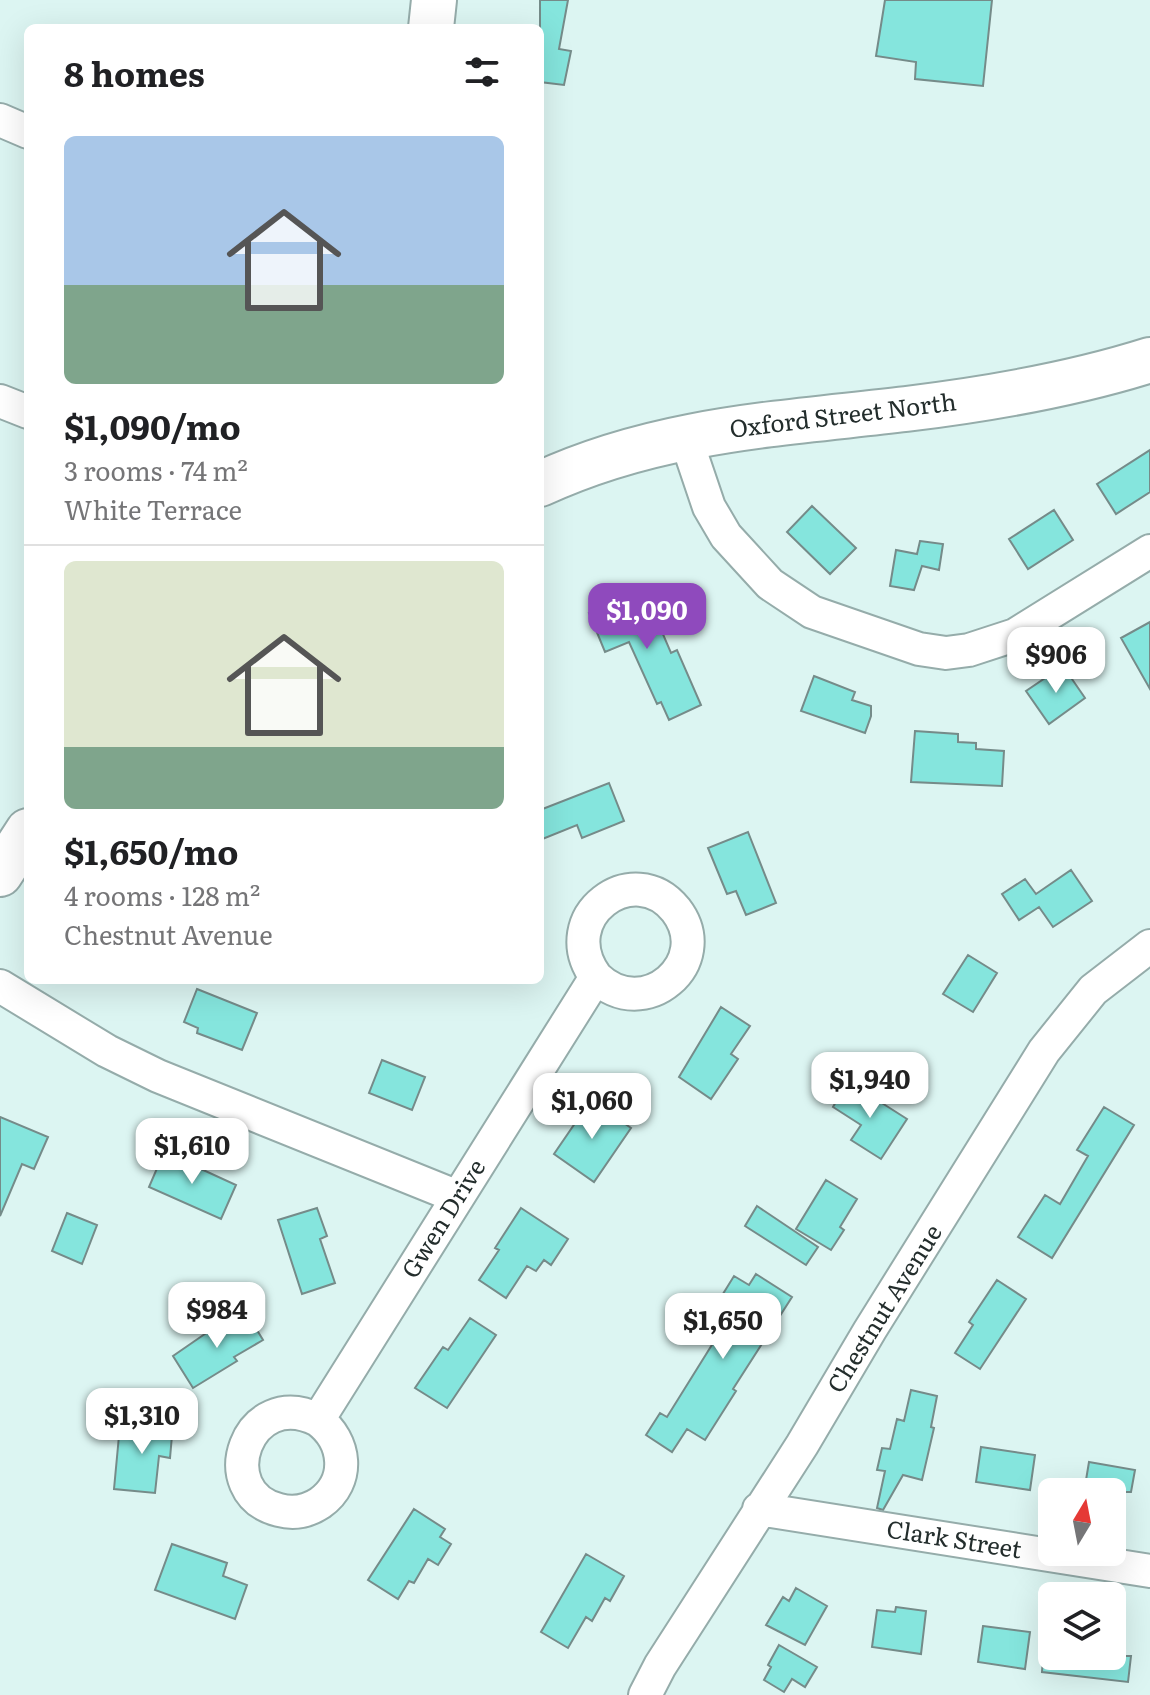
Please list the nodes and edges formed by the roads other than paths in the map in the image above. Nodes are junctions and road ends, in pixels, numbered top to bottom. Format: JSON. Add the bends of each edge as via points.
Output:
{"nodes":[{"id":1,"x":434,"y":0,"type":"edge"},
{"id":2,"x":431,"y":24,"type":"edge"},
{"id":3,"x":0,"y":120,"type":"edge"},
{"id":4,"x":24,"y":130,"type":"edge"},
{"id":5,"x":1150,"y":360,"type":"edge"},
{"id":6,"x":0,"y":401,"type":"edge"},
{"id":7,"x":24,"y":410,"type":"edge"},
{"id":8,"x":685,"y":436,"type":"junction"},
{"id":9,"x":544,"y":482,"type":"edge"},
{"id":10,"x":1150,"y":551,"type":"edge"},
{"id":11,"x":24,"y":837,"type":"edge"},
{"id":12,"x":0,"y":874,"type":"edge"},
{"id":13,"x":1150,"y":946,"type":"edge"},
{"id":14,"x":596,"y":977,"type":"dead end"},
{"id":15,"x":0,"y":986,"type":"edge"},
{"id":16,"x":458,"y":1197,"type":"junction"},
{"id":17,"x":318,"y":1420,"type":"dead end"},
{"id":18,"x":759,"y":1509,"type":"junction"},
{"id":19,"x":1150,"y":1571,"type":"edge"},
{"id":20,"x":645,"y":1695,"type":"edge"}],
"edges":[{"from":1,"to":2,"type":"street"},
{"from":3,"to":4,"type":"street"},
{"from":5,"to":8,"type":"street","name":"Oxford Street North","via":[[973,400]]},
{"from":6,"to":7,"type":"street"},
{"from":8,"to":9,"type":"street","name":"Oxford Street North","via":[[623,452]]},
{"from":8,"to":10,"type":"street","via":[[709,507],[726,536],[770,584],[812,612],[919,649],[969,650],[1015,635]]},
{"from":11,"to":12,"type":"street"},
{"from":13,"to":18,"type":"street","name":"Chestnut Avenue","via":[[1093,990],[1044,1051]]},
{"from":14,"to":16,"type":"street","name":"Gwen Drive"},
{"from":15,"to":16,"type":"street","via":[[158,1076]]},
{"from":16,"to":17,"type":"street","name":"Gwen Drive"},
{"from":18,"to":19,"type":"street","name":"Clark Street"},
{"from":18,"to":20,"type":"street","name":"Chestnut Avenue"}]}
